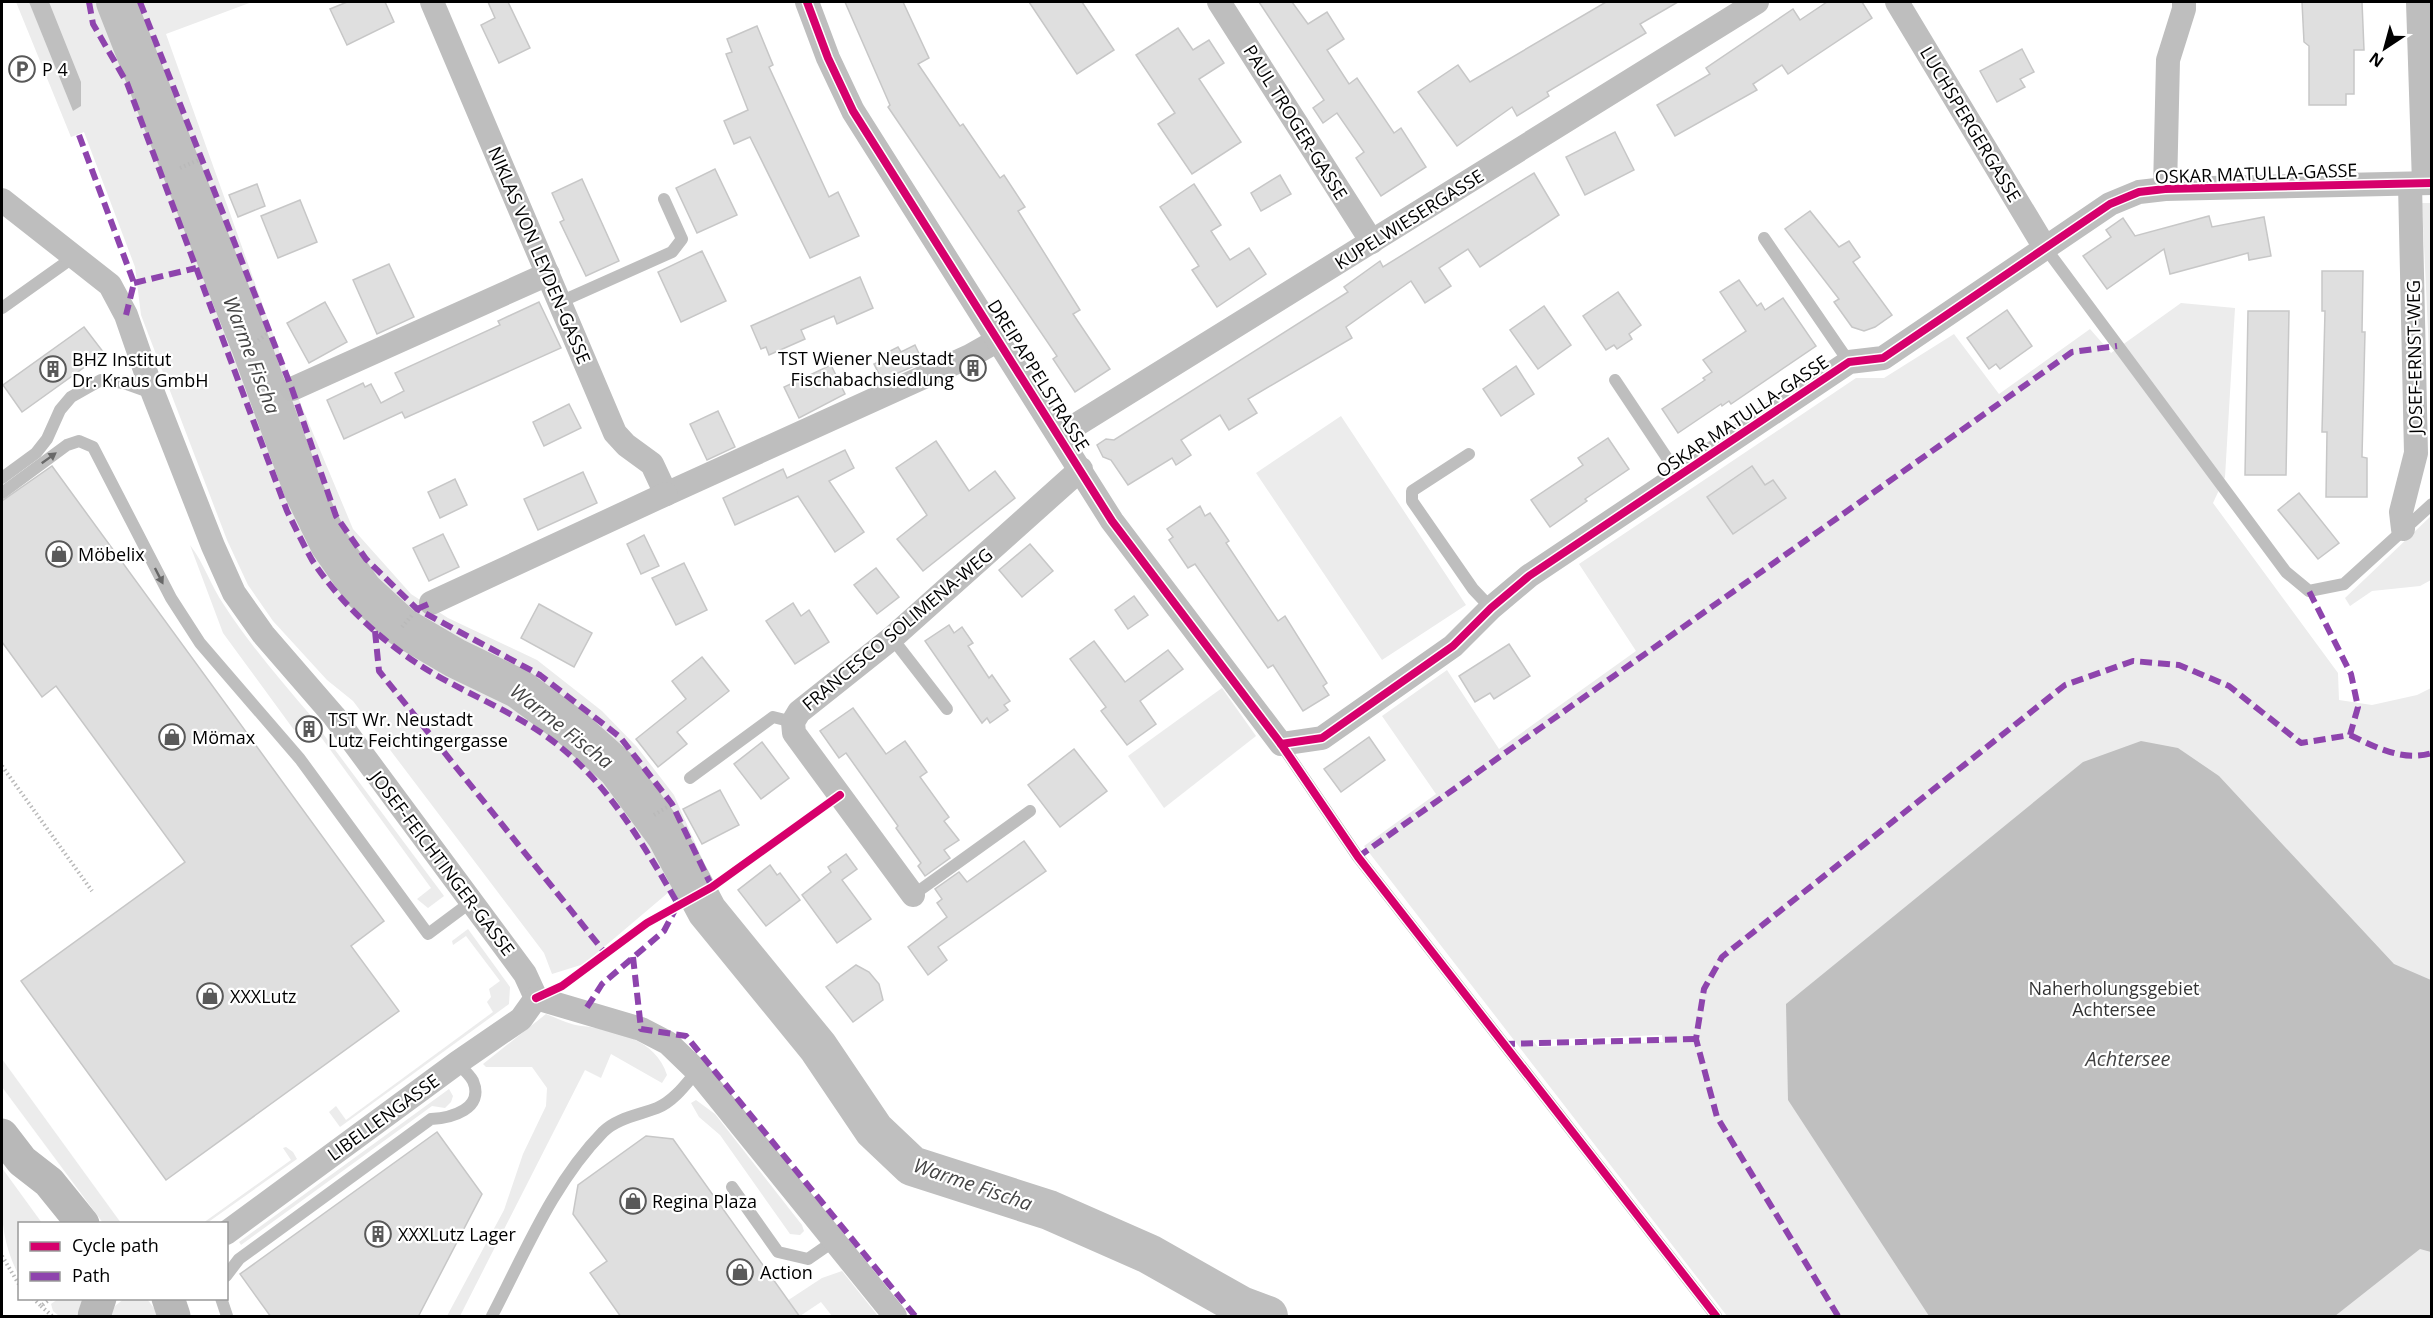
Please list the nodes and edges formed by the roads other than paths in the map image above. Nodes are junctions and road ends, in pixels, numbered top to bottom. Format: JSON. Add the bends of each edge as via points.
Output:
{"nodes":[{"id":1,"x":432,"y":2,"type":"edge"},
{"id":2,"x":807,"y":2,"type":"edge"},
{"id":3,"x":1219,"y":2,"type":"edge"},
{"id":4,"x":1757,"y":2,"type":"edge"},
{"id":5,"x":1897,"y":2,"type":"edge"},
{"id":6,"x":2184,"y":2,"type":"edge"},
{"id":7,"x":2418,"y":2,"type":"edge"},
{"id":8,"x":2422,"y":183,"type":"edge"},
{"id":9,"x":2165,"y":189,"type":"junction"},
{"id":10,"x":664,"y":199,"type":"dead end"},
{"id":11,"x":2,"y":200,"type":"edge"},
{"id":12,"x":1764,"y":238,"type":"dead end"},
{"id":13,"x":1372,"y":242,"type":"junction"},
{"id":14,"x":2044,"y":246,"type":"junction"},
{"id":15,"x":75,"y":256,"type":"junction"},
{"id":16,"x":548,"y":274,"type":"junction"},
{"id":17,"x":560,"y":302,"type":"junction"},
{"id":18,"x":2,"y":308,"type":"edge"},
{"id":19,"x":1000,"y":339,"type":"junction"},
{"id":20,"x":1849,"y":362,"type":"junction"},
{"id":21,"x":1615,"y":380,"type":"dead end"},
{"id":22,"x":292,"y":389,"type":"dead end"},
{"id":23,"x":153,"y":393,"type":"junction"},
{"id":24,"x":1060,"y":435,"type":"junction"},
{"id":25,"x":1469,"y":454,"type":"dead end"},
{"id":26,"x":1081,"y":469,"type":"junction"},
{"id":27,"x":1679,"y":476,"type":"junction"},
{"id":28,"x":2,"y":478,"type":"edge"},
{"id":29,"x":2,"y":493,"type":"edge"},
{"id":30,"x":666,"y":494,"type":"junction"},
{"id":31,"x":2432,"y":504,"type":"edge"},
{"id":32,"x":2403,"y":529,"type":"junction"},
{"id":33,"x":424,"y":606,"type":"road end"},
{"id":34,"x":1491,"y":608,"type":"junction"},
{"id":35,"x":892,"y":638,"type":"junction"},
{"id":36,"x":947,"y":709,"type":"dead end"},
{"id":37,"x":793,"y":722,"type":"junction"},
{"id":38,"x":1281,"y":744,"type":"junction"},
{"id":39,"x":690,"y":778,"type":"dead end"},
{"id":40,"x":1030,"y":811,"type":"dead end"},
{"id":41,"x":913,"y":895,"type":"joint"},
{"id":42,"x":471,"y":902,"type":"junction"},
{"id":43,"x":536,"y":998,"type":"junction"},
{"id":44,"x":457,"y":1063,"type":"junction"},
{"id":45,"x":697,"y":1071,"type":"junction"},
{"id":46,"x":2,"y":1135,"type":"edge"},
{"id":47,"x":22,"y":1161,"type":"junction"},
{"id":48,"x":732,"y":1187,"type":"dead end"},
{"id":49,"x":52,"y":1222,"type":"edge"},
{"id":50,"x":81,"y":1222,"type":"edge"},
{"id":51,"x":228,"y":1232,"type":"edge"},
{"id":52,"x":834,"y":1241,"type":"junction"},
{"id":53,"x":228,"y":1273,"type":"edge"},
{"id":54,"x":100,"y":1300,"type":"edge"},
{"id":55,"x":221,"y":1300,"type":"edge"},
{"id":56,"x":93,"y":1317,"type":"edge"},
{"id":57,"x":227,"y":1317,"type":"edge"},
{"id":58,"x":492,"y":1317,"type":"edge"},
{"id":59,"x":895,"y":1317,"type":"edge"},
{"id":60,"x":1716,"y":1317,"type":"edge"}],
"edges":[{"from":1,"to":16,"type":"street","name":"NIKLAS VON LEYDEN-GASSE"},
{"from":2,"to":19,"type":"street","name":"DREIPAPPELSTRASSE","via":[[853,111]]},
{"from":3,"to":13,"type":"street","name":"PAUL TROGER-GASSE"},
{"from":4,"to":13,"type":"street","name":"KUPELWIESERGASSE"},
{"from":5,"to":14,"type":"street","name":"LUCHSPERGERGASSE"},
{"from":6,"to":9,"type":"street","via":[[2168,60]]},
{"from":7,"to":8,"type":"street","name":"JOSEF-ERNST-WEG"},
{"from":8,"to":9,"type":"street","name":"OSKAR MATULLA-GASSE"},
{"from":8,"to":32,"type":"street","name":"JOSEF-ERNST-WEG","via":[[2416,453],[2401,512]]},
{"from":9,"to":14,"type":"street","name":"OSKAR MATULLA-GASSE","via":[[2139,192],[2110,204]]},
{"from":10,"to":17,"type":"lane","via":[[682,239],[672,252]]},
{"from":11,"to":15,"type":"street","name":"JOSEF-FEICHTINGER-GASSE"},
{"from":12,"to":20,"type":"lane"},
{"from":13,"to":24,"type":"street","name":"KUPELWIESERGASSE"},
{"from":14,"to":20,"type":"street","name":"OSKAR MATULLA-GASSE","via":[[1883,358]]},
{"from":14,"to":32,"type":"lane","via":[[2286,572],[2309,591],[2344,584]]},
{"from":15,"to":18,"type":"lane"},
{"from":15,"to":23,"type":"street","name":"JOSEF-FEICHTINGER-GASSE","via":[[110,285],[126,315]]},
{"from":16,"to":17,"type":"street","name":"NIKLAS VON LEYDEN-GASSE"},
{"from":16,"to":22,"type":"street"},
{"from":17,"to":30,"type":"street","name":"NIKLAS VON LEYDEN-GASSE","via":[[615,434],[652,464]]},
{"from":19,"to":24,"type":"street","name":"DREIPAPPELSTRASSE"},
{"from":19,"to":30,"type":"street"},
{"from":20,"to":27,"type":"street","name":"OSKAR MATULLA-GASSE"},
{"from":21,"to":27,"type":"lane"},
{"from":23,"to":28,"type":"lane","via":[[101,380],[71,397],[36,453]]},
{"from":23,"to":42,"type":"street","name":"JOSEF-FEICHTINGER-GASSE","via":[[234,593],[263,634],[334,716]]},
{"from":24,"to":26,"type":"street","name":"DREIPAPPELSTRASSE"},
{"from":25,"to":34,"type":"lane","via":[[1412,491],[1412,501],[1473,589]]},
{"from":26,"to":35,"type":"street","name":"FRANCESCO SOLIMENA-WEG"},
{"from":26,"to":38,"type":"street","name":"DREIPAPPELSTRASSE","via":[[1112,521]]},
{"from":27,"to":34,"type":"street","name":"OSKAR MATULLA-GASSE","via":[[1529,576]]},
{"from":29,"to":42,"type":"lane","one_way":true,"via":[[67,445],[79,441],[93,447],[171,598],[200,644],[300,759],[428,934]]},
{"from":30,"to":33,"type":"street"},
{"from":31,"to":32,"type":"lane"},
{"from":34,"to":38,"type":"street","name":"OSKAR MATULLA-GASSE","via":[[1453,646],[1322,738]]},
{"from":35,"to":36,"type":"lane"},
{"from":35,"to":37,"type":"street","name":"FRANCESCO SOLIMENA-WEG","via":[[799,712]]},
{"from":37,"to":39,"type":"lane","via":[[773,717]]},
{"from":37,"to":41,"type":"street","name":"FRANCESCO SOLIMENA-WEG","via":[[794,733]]},
{"from":38,"to":60,"type":"lane","via":[[1358,857]]},
{"from":40,"to":41,"type":"lane"},
{"from":42,"to":43,"type":"street","name":"JOSEF-FEICHTINGER-GASSE","via":[[525,974]]},
{"from":43,"to":44,"type":"street","name":"LIBELLENGASSE","via":[[521,1019]]},
{"from":43,"to":45,"type":"street","via":[[641,1029],[668,1043]]},
{"from":44,"to":51,"type":"street","name":"LIBELLENGASSE"},
{"from":44,"to":53,"type":"lane","via":[[473,1082],[474,1097],[467,1109],[452,1118],[431,1119],[239,1259]]},
{"from":45,"to":52,"type":"street"},
{"from":45,"to":58,"type":"lane","via":[[681,1091],[659,1107],[633,1114],[605,1130],[566,1174]]},
{"from":46,"to":47,"type":"main road"},
{"from":47,"to":49,"type":"main road","via":[[32,1194]]},
{"from":47,"to":50,"type":"main road","via":[[49,1182]]},
{"from":48,"to":52,"type":"lane","via":[[778,1251],[808,1259]]},
{"from":52,"to":59,"type":"street"},
{"from":54,"to":56,"type":"main road"},
{"from":55,"to":57,"type":"lane"}]}
